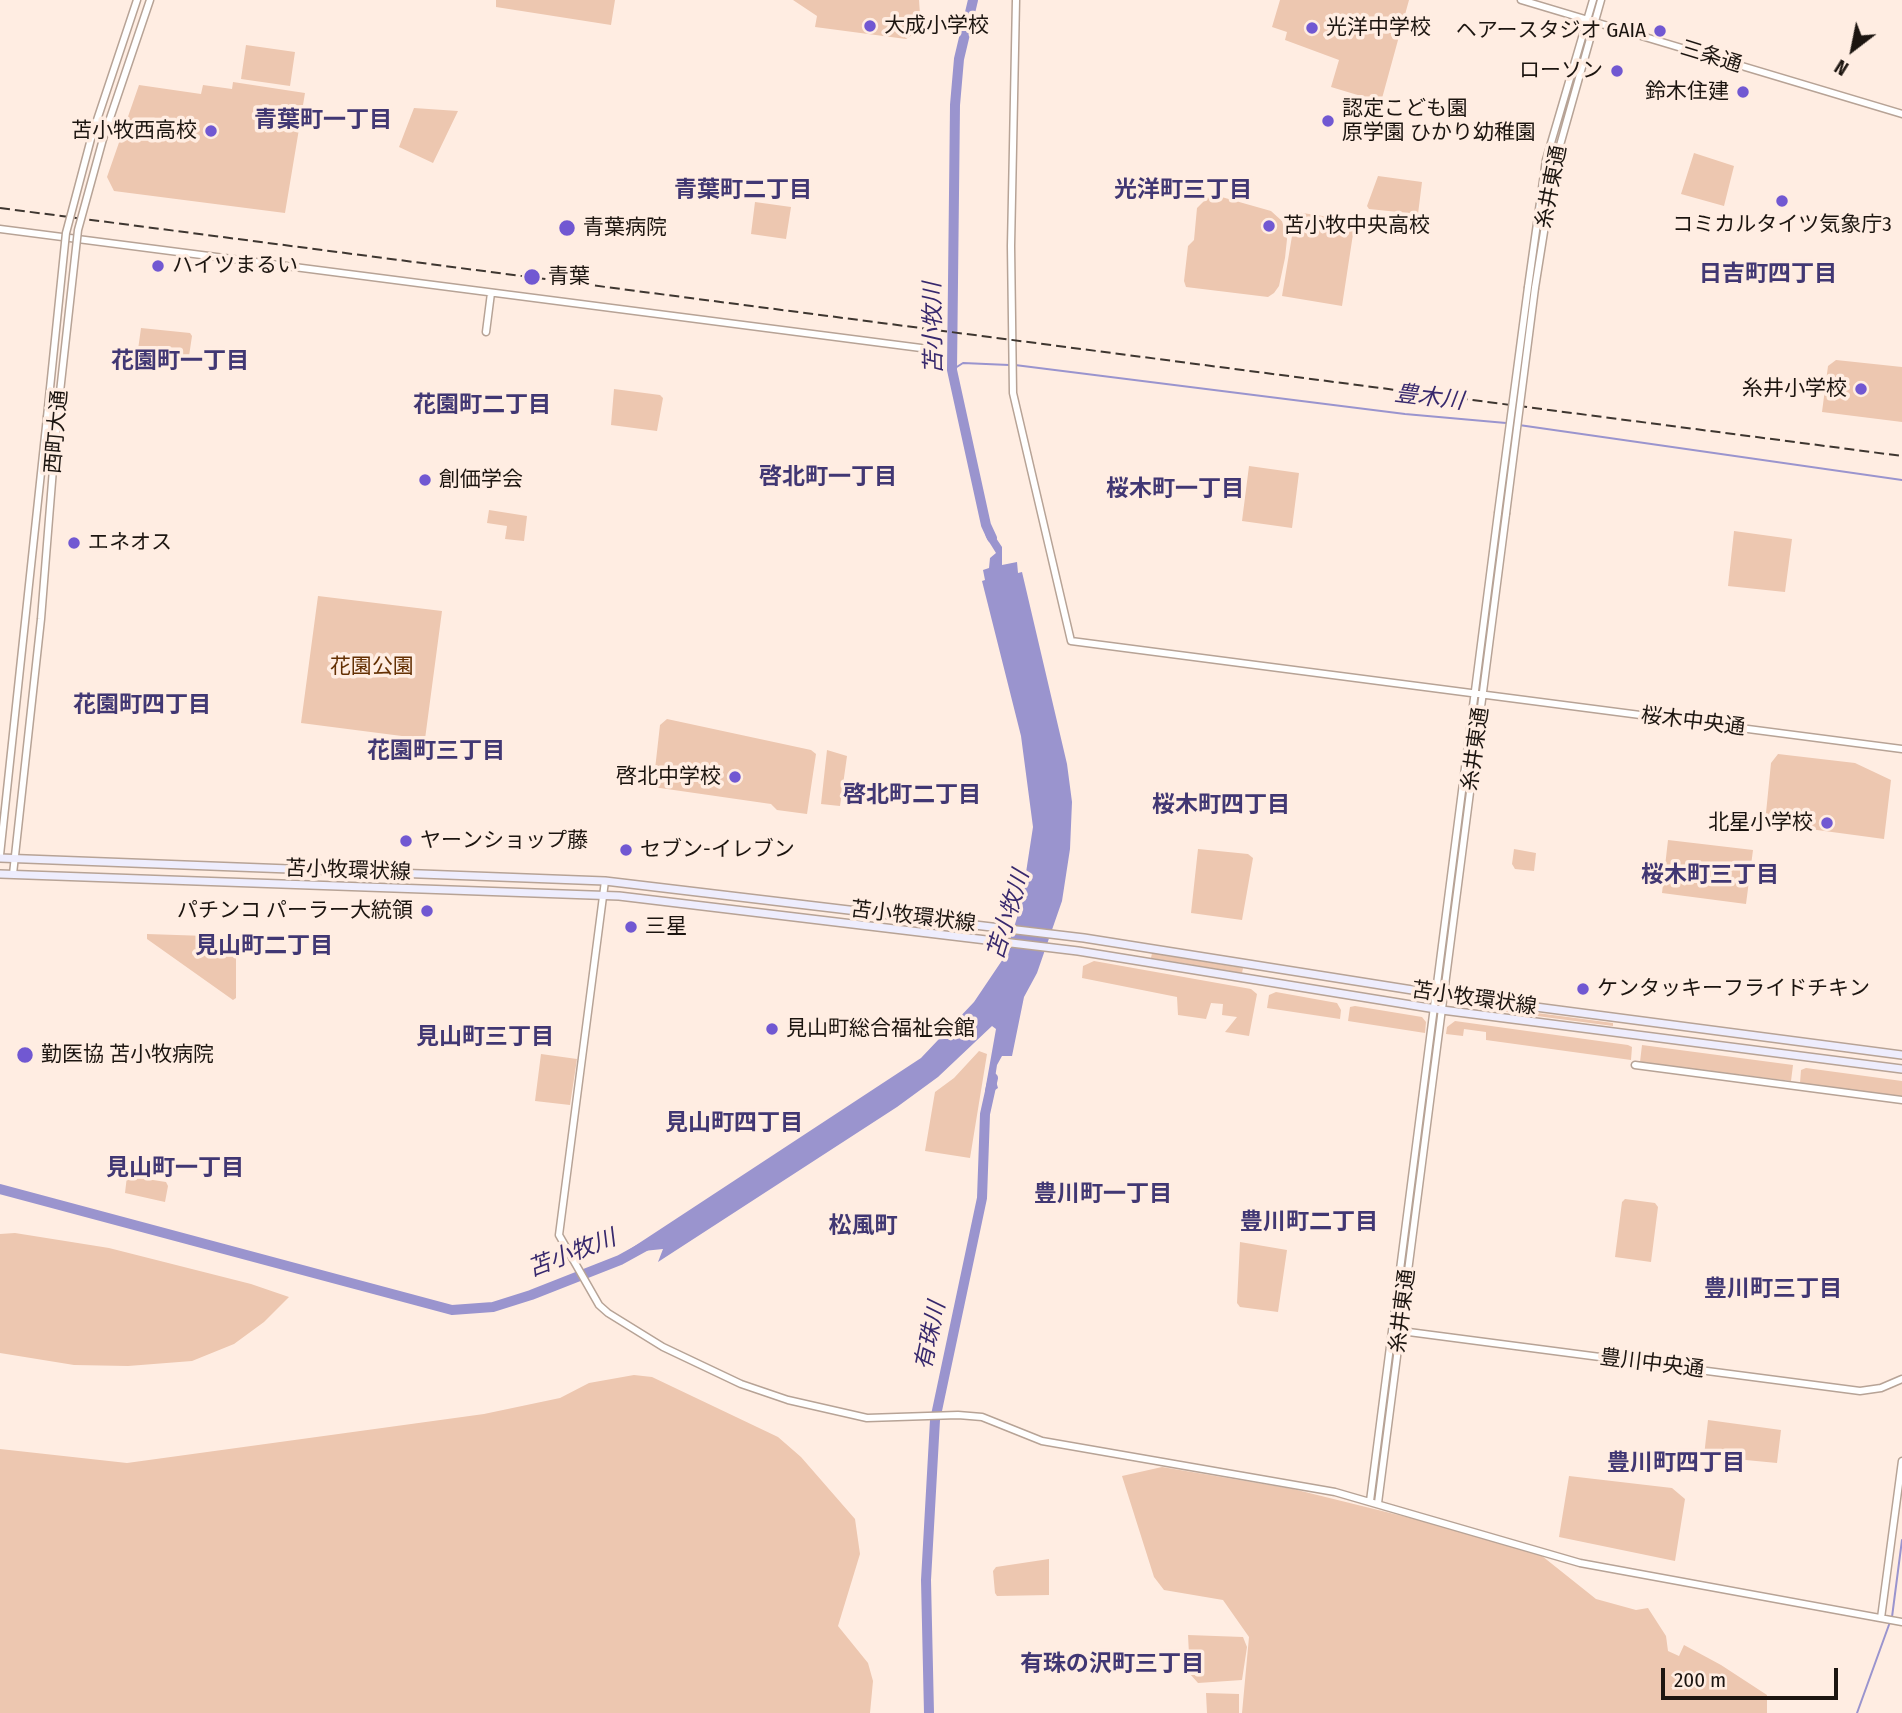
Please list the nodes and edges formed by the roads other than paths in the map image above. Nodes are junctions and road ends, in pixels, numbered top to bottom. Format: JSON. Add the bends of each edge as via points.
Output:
{"nodes":[{"id":1,"x":137,"y":0,"type":"edge"},
{"id":2,"x":150,"y":0,"type":"edge"},
{"id":3,"x":1016,"y":0,"type":"edge"},
{"id":4,"x":1521,"y":0,"type":"edge"},
{"id":5,"x":1593,"y":0,"type":"edge"},
{"id":6,"x":1601,"y":0,"type":"edge"},
{"id":7,"x":1591,"y":21,"type":"junction"},
{"id":8,"x":1902,"y":114,"type":"edge"},
{"id":9,"x":0,"y":229,"type":"edge"},
{"id":10,"x":491,"y":293,"type":"junction"},
{"id":11,"x":486,"y":332,"type":"dead end"},
{"id":12,"x":921,"y":348,"type":"dead end"},
{"id":13,"x":1502,"y":514,"type":"junction"},
{"id":14,"x":1475,"y":695,"type":"junction"},
{"id":15,"x":1484,"y":696,"type":"junction"},
{"id":16,"x":1902,"y":749,"type":"edge"},
{"id":17,"x":0,"y":857,"type":"edge"},
{"id":18,"x":14,"y":858,"type":"junction"},
{"id":19,"x":0,"y":874,"type":"edge"},
{"id":20,"x":13,"y":874,"type":"junction"},
{"id":21,"x":605,"y":881,"type":"junction"},
{"id":22,"x":604,"y":895,"type":"junction"},
{"id":23,"x":1440,"y":995,"type":"junction"},
{"id":24,"x":1438,"y":1009,"type":"junction"},
{"id":25,"x":1902,"y":1055,"type":"edge"},
{"id":26,"x":1635,"y":1065,"type":"dead end"},
{"id":27,"x":1902,"y":1069,"type":"edge"},
{"id":28,"x":1902,"y":1100,"type":"edge"},
{"id":29,"x":1401,"y":1331,"type":"junction"},
{"id":30,"x":1902,"y":1379,"type":"edge"},
{"id":31,"x":1902,"y":1461,"type":"edge"},
{"id":32,"x":1370,"y":1501,"type":"junction"},
{"id":33,"x":1378,"y":1503,"type":"junction"},
{"id":34,"x":1883,"y":1618,"type":"junction"},
{"id":35,"x":1899,"y":1621,"type":"edge"}],
"edges":[{"from":1,"to":17,"type":"street","name":"西町大通","bridge":true,"via":[[92,135],[66,233]]},
{"from":2,"to":18,"type":"street","name":"西町大通","bridge":true,"via":[[86,190],[78,230]]},
{"from":3,"to":14,"type":"street","name":"桜木中央通","via":[[1012,370],[1016,415],[1071,641]]},
{"from":4,"to":7,"type":"street","name":"三条通"},
{"from":5,"to":7,"type":"street","name":"糸井東通"},
{"from":6,"to":7,"type":"street","name":"糸井東通"},
{"from":7,"to":8,"type":"street","name":"三条通"},
{"from":7,"to":13,"type":"street","name":"糸井東通","bridge":true,"via":[[1555,163],[1532,287]]},
{"from":9,"to":10,"type":"street"},
{"from":10,"to":11,"type":"street"},
{"from":10,"to":12,"type":"street"},
{"from":13,"to":14,"type":"street","name":"糸井東通"},
{"from":13,"to":15,"type":"street","name":"糸井東通"},
{"from":14,"to":15,"type":"street","name":"桜木中央通"},
{"from":14,"to":23,"type":"street","name":"糸井東通"},
{"from":15,"to":16,"type":"street","name":"桜木中央通"},
{"from":15,"to":23,"type":"street","name":"糸井東通"},
{"from":17,"to":18,"type":"main road","name":"苫小牧環状線"},
{"from":18,"to":20,"type":"street","name":"西町大通"},
{"from":18,"to":21,"type":"main road","name":"苫小牧環状線"},
{"from":19,"to":20,"type":"main road","name":"苫小牧環状線"},
{"from":20,"to":22,"type":"main road","name":"苫小牧環状線"},
{"from":21,"to":22,"type":"street"},
{"from":21,"to":23,"type":"main road","name":"苫小牧環状線","via":[[1058,934]]},
{"from":22,"to":24,"type":"main road","name":"苫小牧環状線","via":[[1053,947]]},
{"from":22,"to":32,"type":"street","via":[[559,1235],[599,1305],[663,1347],[741,1384],[788,1400],[867,1418],[982,1417],[1042,1441]]},
{"from":23,"to":24,"type":"street","name":"糸井東通"},
{"from":23,"to":25,"type":"main road","name":"苫小牧環状線"},
{"from":24,"to":27,"type":"main road","name":"苫小牧環状線"},
{"from":24,"to":29,"type":"street","name":"糸井東通"},
{"from":24,"to":32,"type":"street","name":"糸井東通"},
{"from":26,"to":28,"type":"street"},
{"from":29,"to":30,"type":"street","name":"豊川中央通","via":[[1860,1391]]},
{"from":29,"to":33,"type":"street","name":"糸井東通"},
{"from":31,"to":34,"type":"street"},
{"from":32,"to":33,"type":"street"},
{"from":33,"to":34,"type":"street","via":[[1580,1563]]},
{"from":34,"to":35,"type":"street"}]}
